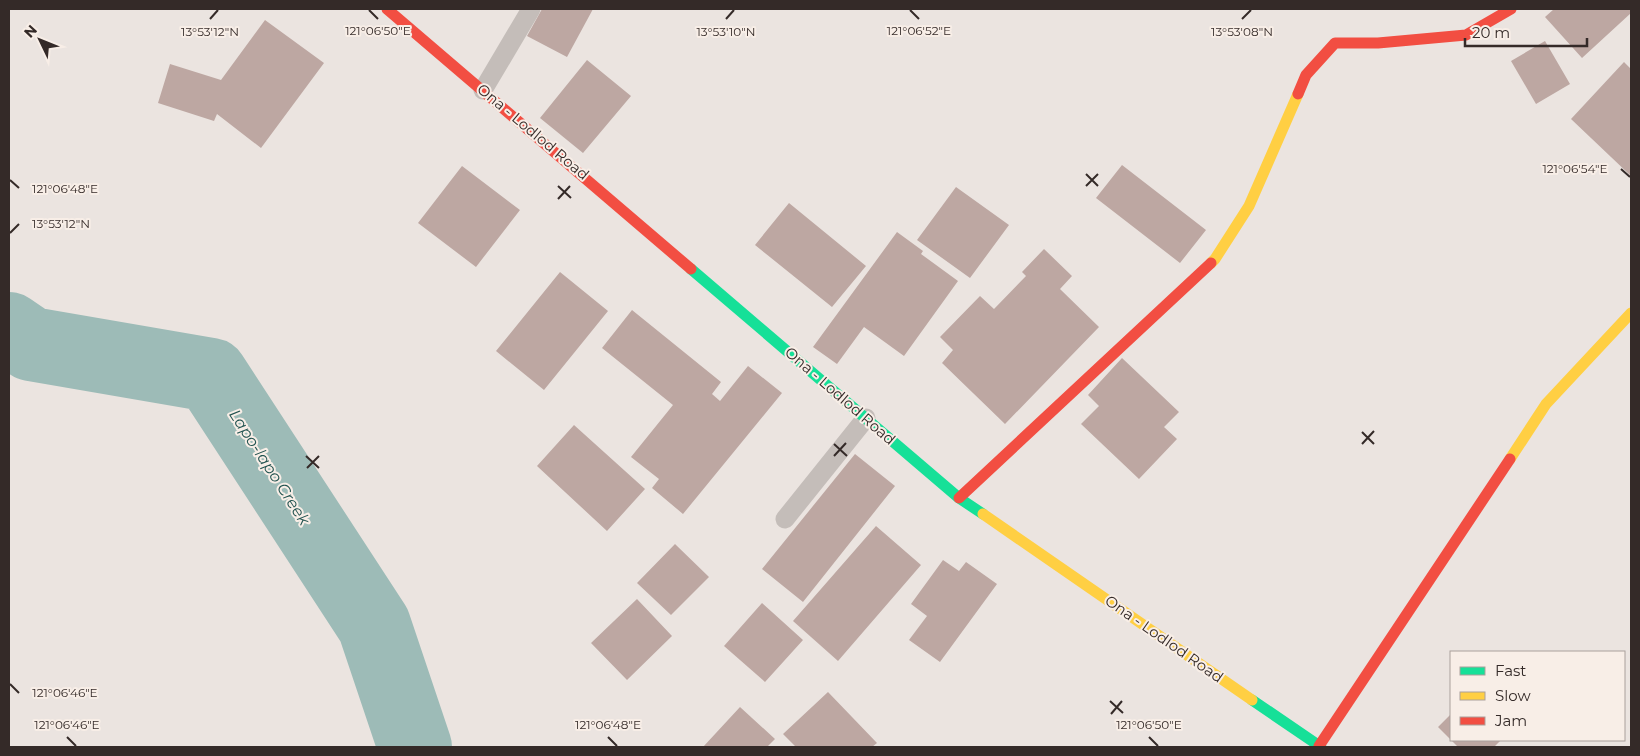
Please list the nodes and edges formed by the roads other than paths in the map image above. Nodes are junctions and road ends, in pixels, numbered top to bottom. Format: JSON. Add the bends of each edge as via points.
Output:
{"nodes":[{"id":1,"x":387,"y":9,"type":"edge"},
{"id":2,"x":531,"y":9,"type":"edge"},
{"id":3,"x":1511,"y":9,"type":"edge"},
{"id":4,"x":483,"y":90,"type":"junction"},
{"id":5,"x":1631,"y":313,"type":"edge"},
{"id":6,"x":866,"y":418,"type":"junction"},
{"id":7,"x":959,"y":498,"type":"junction"},
{"id":8,"x":786,"y":519,"type":"dead end"},
{"id":9,"x":1320,"y":746,"type":"edge"}],
"edges":[{"from":1,"to":4,"type":"street","name":"Ona - Lodlod Road"},
{"from":2,"to":4,"type":"lane"},
{"from":3,"to":7,"type":"street","via":[[1466,35],[1378,43],[1335,43],[1306,75],[1249,206],[1215,259]]},
{"from":4,"to":6,"type":"street","name":"Ona - Lodlod Road"},
{"from":5,"to":9,"type":"street","via":[[1546,404]]},
{"from":6,"to":7,"type":"street","name":"Ona - Lodlod Road"},
{"from":6,"to":8,"type":"lane"},
{"from":7,"to":9,"type":"street","name":"Ona - Lodlod Road"}]}
